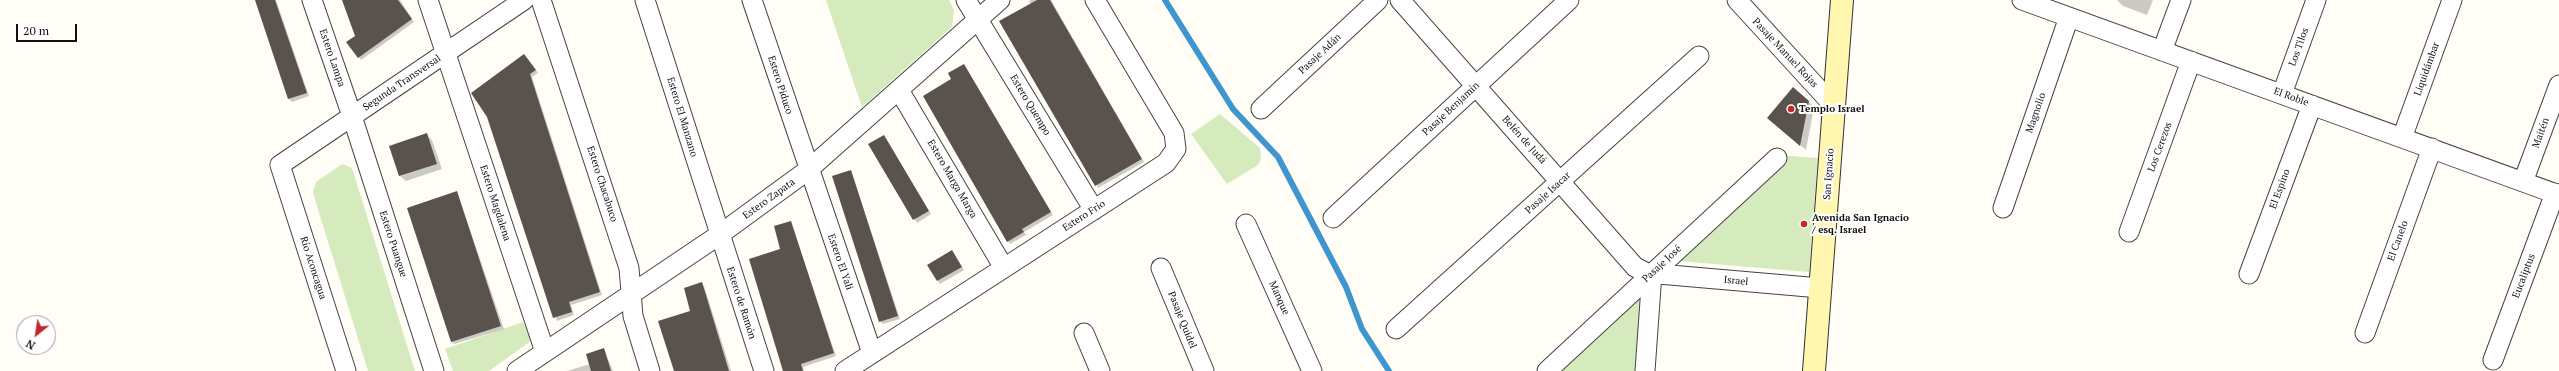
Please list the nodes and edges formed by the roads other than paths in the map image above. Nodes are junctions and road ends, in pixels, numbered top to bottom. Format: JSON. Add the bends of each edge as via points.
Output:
{"nodes":[{"id":1,"x":312,"y":0,"type":"edge"},
{"id":2,"x":428,"y":0,"type":"edge"},
{"id":3,"x":524,"y":0,"type":"edge"},
{"id":4,"x":541,"y":0,"type":"edge"},
{"id":5,"x":645,"y":0,"type":"edge"},
{"id":6,"x":752,"y":0,"type":"edge"},
{"id":7,"x":966,"y":0,"type":"edge"},
{"id":8,"x":1000,"y":0,"type":"edge"},
{"id":9,"x":1095,"y":0,"type":"edge"},
{"id":10,"x":1378,"y":0,"type":"edge"},
{"id":11,"x":1400,"y":0,"type":"edge"},
{"id":12,"x":1569,"y":0,"type":"edge"},
{"id":13,"x":1737,"y":0,"type":"edge"},
{"id":14,"x":1842,"y":0,"type":"edge"},
{"id":15,"x":2022,"y":0,"type":"edge"},
{"id":16,"x":2181,"y":0,"type":"edge"},
{"id":17,"x":2316,"y":0,"type":"edge"},
{"id":18,"x":2452,"y":0,"type":"edge"},
{"id":19,"x":2042,"y":3,"type":"edge"},
{"id":20,"x":2069,"y":17,"type":"junction"},
{"id":21,"x":978,"y":20,"type":"junction"},
{"id":22,"x":2162,"y":51,"type":"junction"},
{"id":23,"x":446,"y":53,"type":"junction"},
{"id":24,"x":1699,"y":56,"type":"dead end"},
{"id":25,"x":2192,"y":61,"type":"junction"},
{"id":26,"x":2559,"y":85,"type":"edge"},
{"id":27,"x":1476,"y":86,"type":"junction"},
{"id":28,"x":899,"y":90,"type":"junction"},
{"id":29,"x":2282,"y":94,"type":"junction"},
{"id":30,"x":2312,"y":105,"type":"junction"},
{"id":31,"x":1834,"y":106,"type":"junction"},
{"id":32,"x":1261,"y":109,"type":"dead end"},
{"id":33,"x":352,"y":116,"type":"junction"},
{"id":34,"x":2402,"y":138,"type":"junction"},
{"id":35,"x":2432,"y":148,"type":"junction"},
{"id":36,"x":1777,"y":158,"type":"dead end"},
{"id":37,"x":280,"y":165,"type":"joint"},
{"id":38,"x":808,"y":170,"type":"junction"},
{"id":39,"x":1561,"y":181,"type":"junction"},
{"id":40,"x":2523,"y":182,"type":"junction"},
{"id":41,"x":2557,"y":194,"type":"edge"},
{"id":42,"x":2003,"y":208,"type":"dead end"},
{"id":43,"x":1094,"y":210,"type":"junction"},
{"id":44,"x":1333,"y":218,"type":"dead end"},
{"id":45,"x":1246,"y":224,"type":"dead end"},
{"id":46,"x":2129,"y":232,"type":"dead end"},
{"id":47,"x":719,"y":235,"type":"junction"},
{"id":48,"x":1004,"y":268,"type":"junction"},
{"id":49,"x":1161,"y":268,"type":"dead end"},
{"id":50,"x":1652,"y":273,"type":"junction"},
{"id":51,"x":2249,"y":274,"type":"dead end"},
{"id":52,"x":1820,"y":288,"type":"junction"},
{"id":53,"x":630,"y":294,"type":"junction"},
{"id":54,"x":1396,"y":329,"type":"dead end"},
{"id":55,"x":1084,"y":333,"type":"dead end"},
{"id":56,"x":2365,"y":333,"type":"dead end"},
{"id":57,"x":872,"y":353,"type":"junction"},
{"id":58,"x":2493,"y":360,"type":"dead end"},
{"id":59,"x":531,"y":364,"type":"edge"},
{"id":60,"x":346,"y":371,"type":"edge"},
{"id":61,"x":434,"y":371,"type":"edge"},
{"id":62,"x":650,"y":371,"type":"edge"},
{"id":63,"x":764,"y":371,"type":"edge"},
{"id":64,"x":845,"y":371,"type":"edge"},
{"id":65,"x":1100,"y":371,"type":"edge"},
{"id":66,"x":1204,"y":371,"type":"edge"},
{"id":67,"x":1312,"y":371,"type":"edge"},
{"id":68,"x":1547,"y":371,"type":"edge"},
{"id":69,"x":1645,"y":371,"type":"edge"},
{"id":70,"x":1814,"y":371,"type":"edge"}],
"edges":[{"from":1,"to":33,"type":"street","name":"Estero Lampa"},
{"from":2,"to":23,"type":"street","name":"Estero Magdalena"},
{"from":3,"to":23,"type":"street","name":"Segunda Transversal"},
{"from":4,"to":53,"type":"street","name":"Estero Chacabuco","via":[[629,268]]},
{"from":5,"to":47,"type":"street","name":"Estero El Manzano"},
{"from":6,"to":38,"type":"street","name":"Estero Piduco"},
{"from":7,"to":21,"type":"street","name":"Estero Quempo"},
{"from":8,"to":21,"type":"street","name":"Estero Zapata"},
{"from":9,"to":43,"type":"street","name":"Estero Frio","via":[[1174,133],[1176,149],[1166,163]]},
{"from":10,"to":32,"type":"street","name":"Pasaje Adán"},
{"from":11,"to":27,"type":"street","name":"Belén de Judá"},
{"from":12,"to":27,"type":"street","name":"Pasaje Benjamín"},
{"from":13,"to":31,"type":"street","name":"Pasaje Manuel Rojas"},
{"from":14,"to":31,"type":"main road","name":"San Ignacio"},
{"from":15,"to":19,"type":"street","name":"El Roble"},
{"from":16,"to":22,"type":"street"},
{"from":17,"to":29,"type":"street","name":"Los Tilos"},
{"from":18,"to":34,"type":"street","name":"Liquidámbar"},
{"from":19,"to":20,"type":"street","name":"El Roble"},
{"from":20,"to":22,"type":"street","name":"El Roble"},
{"from":20,"to":42,"type":"street","name":"Magnolio"},
{"from":21,"to":28,"type":"street","name":"Estero Zapata"},
{"from":21,"to":43,"type":"street","name":"Estero Quempo"},
{"from":22,"to":25,"type":"street","name":"El Roble"},
{"from":23,"to":33,"type":"street","name":"Segunda Transversal"},
{"from":23,"to":59,"type":"street","name":"Estero Magdalena"},
{"from":24,"to":39,"type":"street","name":"Pasaje Isacar"},
{"from":25,"to":29,"type":"street","name":"El Roble"},
{"from":25,"to":46,"type":"street","name":"Los Cerezos"},
{"from":26,"to":40,"type":"street","name":"Maitén"},
{"from":27,"to":39,"type":"street","name":"Belén de Judá"},
{"from":27,"to":44,"type":"street","name":"Pasaje Benjamín"},
{"from":28,"to":38,"type":"street","name":"Estero Zapata"},
{"from":28,"to":48,"type":"street","name":"Estero Marga Marga"},
{"from":29,"to":30,"type":"street","name":"El Roble"},
{"from":30,"to":34,"type":"street","name":"El Roble"},
{"from":30,"to":51,"type":"street","name":"El Espino"},
{"from":31,"to":52,"type":"main road","name":"San Ignacio"},
{"from":33,"to":37,"type":"street","name":"Segunda Transversal"},
{"from":33,"to":61,"type":"street","name":"Estero Puangue"},
{"from":34,"to":35,"type":"street","name":"El Roble"},
{"from":35,"to":40,"type":"street","name":"El Roble"},
{"from":35,"to":56,"type":"street","name":"El Canelo"},
{"from":36,"to":50,"type":"street","name":"Pasaje José"},
{"from":37,"to":60,"type":"street","name":"Río Aconcagua"},
{"from":38,"to":47,"type":"street","name":"Estero Zapata"},
{"from":38,"to":57,"type":"street","name":"Estero El Yali"},
{"from":39,"to":50,"type":"street","name":"Belén de Judá","via":[[1629,262],[1641,271]]},
{"from":39,"to":54,"type":"street","name":"Pasaje Isacar"},
{"from":40,"to":41,"type":"street","name":"El Roble"},
{"from":41,"to":58,"type":"street","name":"Eucaliptus"},
{"from":43,"to":48,"type":"street","name":"Estero Frio"},
{"from":45,"to":67,"type":"street","name":"Manque"},
{"from":47,"to":53,"type":"street","name":"Estero Zapata"},
{"from":47,"to":63,"type":"street","name":"Estero de Ramón"},
{"from":48,"to":57,"type":"street","name":"Estero Frio"},
{"from":49,"to":66,"type":"street","name":"Pasaje Quidel"},
{"from":50,"to":52,"type":"street","name":"Israel"},
{"from":50,"to":68,"type":"street","name":"Pasaje José"},
{"from":50,"to":69,"type":"street"},
{"from":52,"to":70,"type":"main road","name":"San Ignacio"},
{"from":53,"to":59,"type":"street","name":"Estero Zapata"},
{"from":53,"to":62,"type":"street","name":"Estero Chacabuco"},
{"from":55,"to":65,"type":"street"},
{"from":57,"to":64,"type":"street","name":"Estero Frio"}]}
